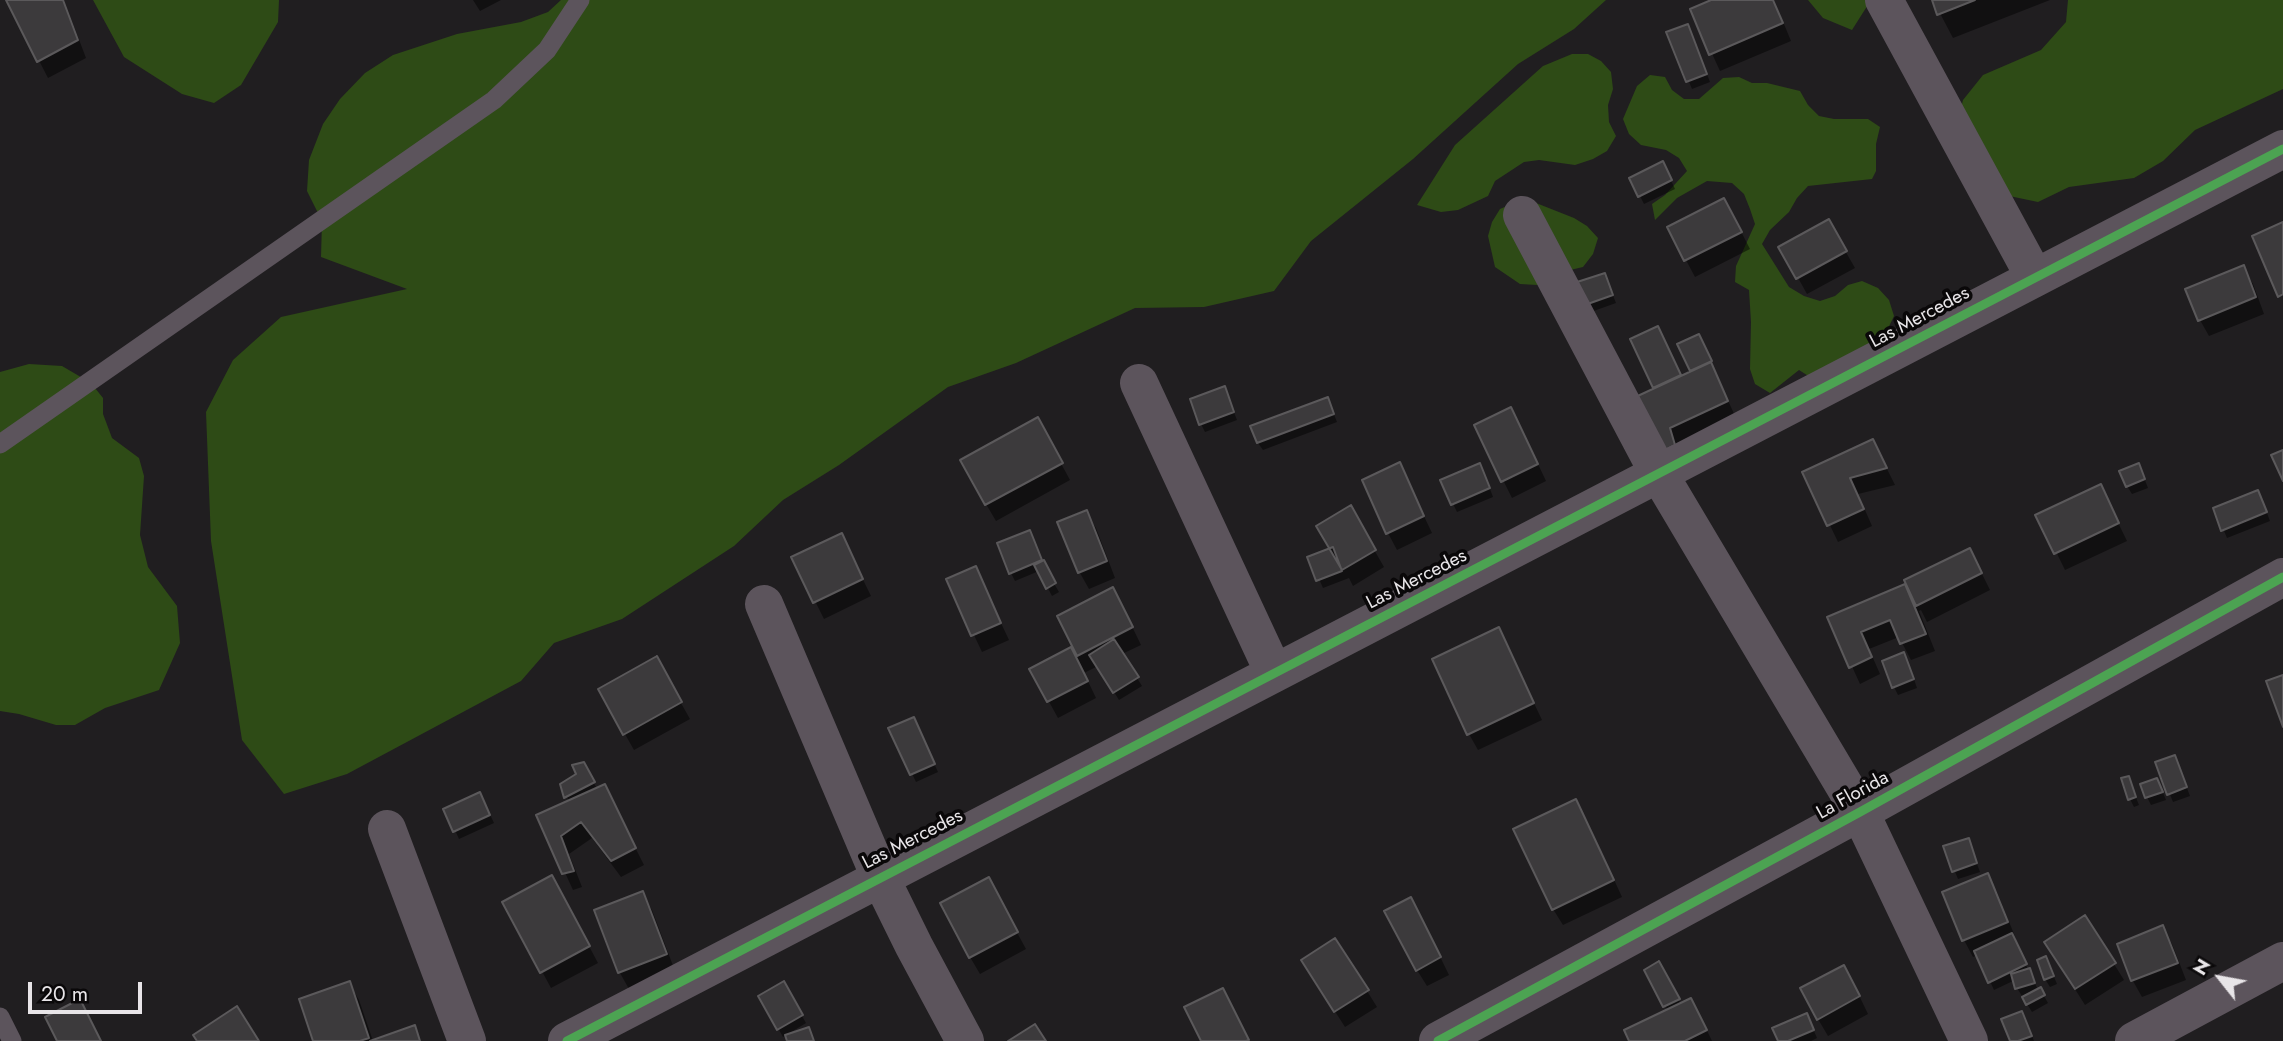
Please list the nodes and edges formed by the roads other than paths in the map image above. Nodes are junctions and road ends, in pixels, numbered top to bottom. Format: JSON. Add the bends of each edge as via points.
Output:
{"nodes":[{"id":1,"x":580,"y":0,"type":"edge"},
{"id":2,"x":1884,"y":0,"type":"edge"},
{"id":3,"x":2283,"y":149,"type":"edge"},
{"id":4,"x":1522,"y":215,"type":"dead end"},
{"id":5,"x":2035,"y":278,"type":"junction"},
{"id":6,"x":1139,"y":383,"type":"dead end"},
{"id":7,"x":0,"y":444,"type":"edge"},
{"id":8,"x":1659,"y":474,"type":"junction"},
{"id":9,"x":2283,"y":577,"type":"edge"},
{"id":10,"x":764,"y":604,"type":"dead end"},
{"id":11,"x":1274,"y":673,"type":"junction"},
{"id":12,"x":1860,"y":812,"type":"junction"},
{"id":13,"x":387,"y":829,"type":"dead end"},
{"id":14,"x":880,"y":877,"type":"junction"},
{"id":15,"x":2283,"y":961,"type":"edge"},
{"id":16,"x":0,"y":1017,"type":"edge"},
{"id":17,"x":12,"y":1041,"type":"edge"},
{"id":18,"x":467,"y":1041,"type":"edge"},
{"id":19,"x":567,"y":1041,"type":"edge"},
{"id":20,"x":965,"y":1041,"type":"edge"},
{"id":21,"x":1438,"y":1041,"type":"edge"},
{"id":22,"x":1969,"y":1041,"type":"edge"},
{"id":23,"x":2134,"y":1041,"type":"edge"}],
"edges":[{"from":1,"to":7,"type":"lane","via":[[547,50],[494,100]]},
{"from":2,"to":5,"type":"street"},
{"from":3,"to":5,"type":"street","name":"Las Mercedes"},
{"from":4,"to":8,"type":"street"},
{"from":5,"to":8,"type":"street","name":"Las Mercedes"},
{"from":6,"to":11,"type":"street"},
{"from":8,"to":11,"type":"street","name":"Las Mercedes"},
{"from":8,"to":12,"type":"street"},
{"from":9,"to":12,"type":"street","name":"La Florida"},
{"from":10,"to":14,"type":"street"},
{"from":11,"to":14,"type":"street","name":"Las Mercedes"},
{"from":12,"to":21,"type":"street","name":"La Florida"},
{"from":12,"to":22,"type":"street"},
{"from":13,"to":18,"type":"street"},
{"from":14,"to":19,"type":"street","name":"Las Mercedes"},
{"from":14,"to":20,"type":"street"},
{"from":15,"to":23,"type":"street"},
{"from":16,"to":17,"type":"lane"}]}
